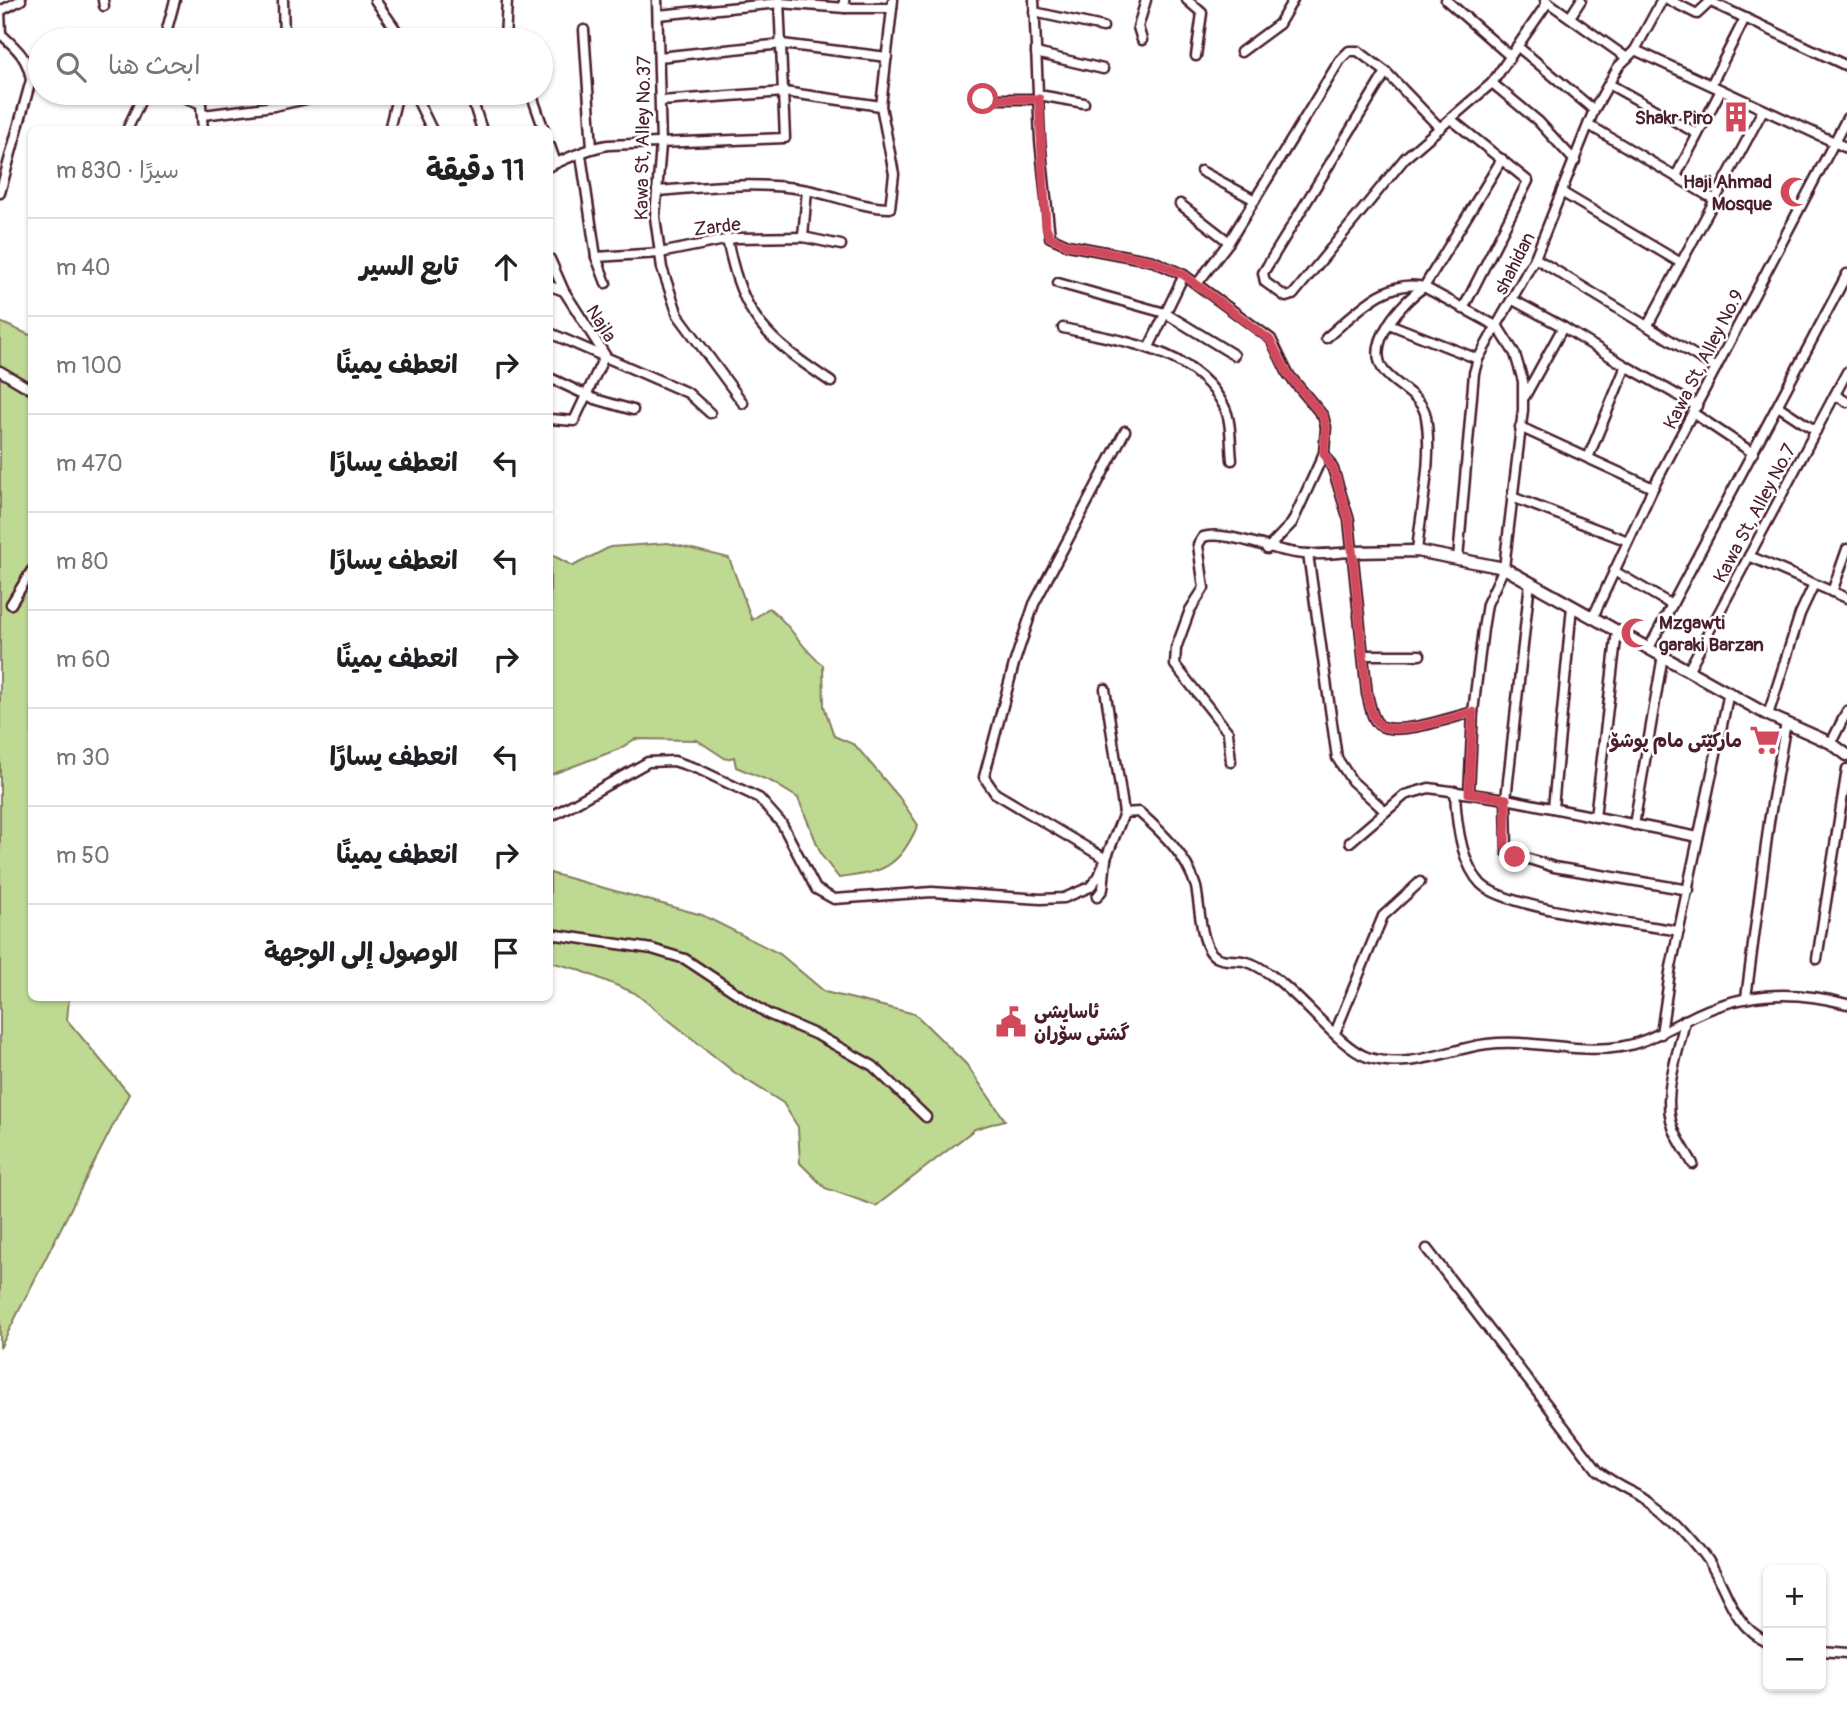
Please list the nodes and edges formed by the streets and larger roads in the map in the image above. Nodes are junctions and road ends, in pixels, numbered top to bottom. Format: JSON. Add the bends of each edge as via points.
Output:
{"nodes":[{"id":1,"x":21,"y":0,"type":"edge"},
{"id":2,"x":175,"y":0,"type":"edge"},
{"id":3,"x":283,"y":0,"type":"edge"},
{"id":4,"x":375,"y":0,"type":"edge"},
{"id":5,"x":508,"y":0,"type":"edge"},
{"id":6,"x":657,"y":0,"type":"edge"},
{"id":7,"x":1034,"y":0,"type":"edge"},
{"id":8,"x":1146,"y":0,"type":"edge"},
{"id":9,"x":1187,"y":0,"type":"edge"},
{"id":10,"x":1293,"y":0,"type":"edge"},
{"id":11,"x":1446,"y":0,"type":"edge"},
{"id":12,"x":1581,"y":0,"type":"edge"},
{"id":13,"x":1662,"y":0,"type":"edge"},
{"id":14,"x":1669,"y":0,"type":"edge"},
{"id":15,"x":1547,"y":1,"type":"edge"},
{"id":16,"x":1712,"y":1,"type":"edge"},
{"id":17,"x":780,"y":2,"type":"edge"},
{"id":18,"x":844,"y":4,"type":"edge"},
{"id":19,"x":892,"y":4,"type":"edge"},
{"id":20,"x":0,"y":10,"type":"edge"},
{"id":21,"x":1034,"y":12,"type":"junction"},
{"id":22,"x":658,"y":15,"type":"junction"},
{"id":23,"x":1570,"y":17,"type":"junction"},
{"id":24,"x":1745,"y":18,"type":"junction"},
{"id":25,"x":1102,"y":27,"type":"dead end"},
{"id":26,"x":167,"y":28,"type":"edge"},
{"id":27,"x":284,"y":28,"type":"edge"},
{"id":28,"x":395,"y":28,"type":"edge"},
{"id":29,"x":506,"y":28,"type":"edge"},
{"id":30,"x":584,"y":30,"type":"dead end"},
{"id":31,"x":0,"y":36,"type":"edge"},
{"id":32,"x":1142,"y":40,"type":"dead end"},
{"id":33,"x":782,"y":44,"type":"junction"},
{"id":34,"x":1517,"y":46,"type":"junction"},
{"id":35,"x":1635,"y":50,"type":"junction"},
{"id":36,"x":1241,"y":52,"type":"dead end"},
{"id":37,"x":1036,"y":53,"type":"junction"},
{"id":38,"x":1510,"y":55,"type":"junction"},
{"id":39,"x":1196,"y":56,"type":"dead end"},
{"id":40,"x":659,"y":57,"type":"junction"},
{"id":41,"x":887,"y":57,"type":"junction"},
{"id":42,"x":1627,"y":58,"type":"junction"},
{"id":43,"x":28,"y":62,"type":"edge"},
{"id":44,"x":1847,"y":66,"type":"edge"},
{"id":45,"x":1102,"y":69,"type":"dead end"},
{"id":46,"x":1386,"y":72,"type":"junction"},
{"id":47,"x":1492,"y":83,"type":"junction"},
{"id":48,"x":1609,"y":84,"type":"junction"},
{"id":49,"x":1711,"y":85,"type":"junction"},
{"id":50,"x":1721,"y":90,"type":"junction"},
{"id":51,"x":28,"y":91,"type":"edge"},
{"id":52,"x":784,"y":92,"type":"junction"},
{"id":53,"x":1039,"y":97,"type":"junction"},
{"id":54,"x":983,"y":99,"type":"dead end"},
{"id":55,"x":661,"y":101,"type":"junction"},
{"id":56,"x":1084,"y":103,"type":"dead end"},
{"id":57,"x":139,"y":105,"type":"edge"},
{"id":58,"x":201,"y":105,"type":"edge"},
{"id":59,"x":279,"y":105,"type":"edge"},
{"id":60,"x":395,"y":105,"type":"edge"},
{"id":61,"x":420,"y":105,"type":"edge"},
{"id":62,"x":474,"y":105,"type":"edge"},
{"id":63,"x":535,"y":105,"type":"edge"},
{"id":64,"x":881,"y":106,"type":"junction"},
{"id":65,"x":1594,"y":110,"type":"junction"},
{"id":66,"x":1763,"y":110,"type":"junction"},
{"id":67,"x":202,"y":115,"type":"junction"},
{"id":68,"x":1847,"y":118,"type":"edge"},
{"id":69,"x":1452,"y":120,"type":"junction"},
{"id":70,"x":1588,"y":125,"type":"junction"},
{"id":71,"x":129,"y":126,"type":"edge"},
{"id":72,"x":203,"y":126,"type":"edge"},
{"id":73,"x":391,"y":126,"type":"edge"},
{"id":74,"x":430,"y":126,"type":"edge"},
{"id":75,"x":481,"y":126,"type":"edge"},
{"id":76,"x":543,"y":126,"type":"edge"},
{"id":77,"x":1440,"y":128,"type":"junction"},
{"id":78,"x":1696,"y":133,"type":"junction"},
{"id":79,"x":1833,"y":141,"type":"junction"},
{"id":80,"x":661,"y":145,"type":"junction"},
{"id":81,"x":592,"y":148,"type":"junction"},
{"id":82,"x":1847,"y":148,"type":"edge"},
{"id":83,"x":581,"y":155,"type":"junction"},
{"id":84,"x":1502,"y":159,"type":"junction"},
{"id":85,"x":1575,"y":161,"type":"junction"},
{"id":86,"x":553,"y":165,"type":"edge"},
{"id":87,"x":1201,"y":171,"type":"dead end"},
{"id":88,"x":1676,"y":177,"type":"junction"},
{"id":89,"x":807,"y":190,"type":"junction"},
{"id":90,"x":657,"y":191,"type":"junction"},
{"id":91,"x":0,"y":193,"type":"edge"},
{"id":92,"x":1563,"y":193,"type":"junction"},
{"id":93,"x":1255,"y":200,"type":"junction"},
{"id":94,"x":1715,"y":200,"type":"junction"},
{"id":95,"x":1180,"y":204,"type":"dead end"},
{"id":96,"x":803,"y":237,"type":"junction"},
{"id":97,"x":727,"y":239,"type":"junction"},
{"id":98,"x":1229,"y":242,"type":"junction"},
{"id":99,"x":841,"y":245,"type":"dead end"},
{"id":100,"x":660,"y":253,"type":"junction"},
{"id":101,"x":596,"y":257,"type":"junction"},
{"id":102,"x":1535,"y":258,"type":"junction"},
{"id":103,"x":1681,"y":263,"type":"junction"},
{"id":104,"x":553,"y":266,"type":"edge"},
{"id":105,"x":1847,"y":274,"type":"edge"},
{"id":106,"x":1184,"y":275,"type":"junction"},
{"id":107,"x":606,"y":283,"type":"dead end"},
{"id":108,"x":1058,"y":283,"type":"dead end"},
{"id":109,"x":1197,"y":284,"type":"junction"},
{"id":110,"x":1423,"y":286,"type":"junction"},
{"id":111,"x":553,"y":287,"type":"edge"},
{"id":112,"x":564,"y":291,"type":"junction"},
{"id":113,"x":1513,"y":300,"type":"junction"},
{"id":114,"x":1463,"y":309,"type":"junction"},
{"id":115,"x":1166,"y":313,"type":"junction"},
{"id":116,"x":1389,"y":324,"type":"junction"},
{"id":117,"x":1648,"y":325,"type":"junction"},
{"id":118,"x":1498,"y":327,"type":"junction"},
{"id":119,"x":1563,"y":327,"type":"junction"},
{"id":120,"x":1063,"y":328,"type":"dead end"},
{"id":121,"x":553,"y":334,"type":"edge"},
{"id":122,"x":1326,"y":338,"type":"dead end"},
{"id":123,"x":1149,"y":347,"type":"junction"},
{"id":124,"x":605,"y":355,"type":"junction"},
{"id":125,"x":1234,"y":355,"type":"dead end"},
{"id":126,"x":1478,"y":359,"type":"junction"},
{"id":127,"x":1626,"y":366,"type":"junction"},
{"id":128,"x":1716,"y":368,"type":"junction"},
{"id":129,"x":0,"y":371,"type":"edge"},
{"id":130,"x":1847,"y":372,"type":"edge"},
{"id":131,"x":553,"y":379,"type":"edge"},
{"id":132,"x":831,"y":382,"type":"dead end"},
{"id":133,"x":28,"y":388,"type":"edge"},
{"id":134,"x":587,"y":393,"type":"junction"},
{"id":135,"x":1835,"y":395,"type":"junction"},
{"id":136,"x":1523,"y":398,"type":"junction"},
{"id":137,"x":1847,"y":402,"type":"edge"},
{"id":138,"x":743,"y":403,"type":"dead end"},
{"id":139,"x":1778,"y":405,"type":"junction"},
{"id":140,"x":633,"y":410,"type":"dead end"},
{"id":141,"x":1695,"y":410,"type":"junction"},
{"id":142,"x":710,"y":413,"type":"dead end"},
{"id":143,"x":553,"y":419,"type":"edge"},
{"id":144,"x":1520,"y":426,"type":"junction"},
{"id":145,"x":1125,"y":431,"type":"dead end"},
{"id":146,"x":1816,"y":431,"type":"junction"},
{"id":147,"x":1324,"y":453,"type":"junction"},
{"id":148,"x":1753,"y":453,"type":"junction"},
{"id":149,"x":1588,"y":458,"type":"junction"},
{"id":150,"x":1232,"y":460,"type":"dead end"},
{"id":151,"x":1653,"y":488,"type":"junction"},
{"id":152,"x":1512,"y":497,"type":"junction"},
{"id":153,"x":1628,"y":541,"type":"junction"},
{"id":154,"x":1266,"y":549,"type":"junction"},
{"id":155,"x":1847,"y":549,"type":"edge"},
{"id":156,"x":1417,"y":551,"type":"junction"},
{"id":157,"x":1352,"y":552,"type":"junction"},
{"id":158,"x":1308,"y":554,"type":"junction"},
{"id":159,"x":1749,"y":556,"type":"junction"},
{"id":160,"x":1458,"y":559,"type":"junction"},
{"id":161,"x":1504,"y":568,"type":"junction"},
{"id":162,"x":1614,"y":571,"type":"junction"},
{"id":163,"x":28,"y":576,"type":"edge"},
{"id":164,"x":1531,"y":582,"type":"junction"},
{"id":165,"x":1815,"y":584,"type":"junction"},
{"id":166,"x":1832,"y":592,"type":"junction"},
{"id":167,"x":1847,"y":598,"type":"edge"},
{"id":168,"x":11,"y":604,"type":"dead end"},
{"id":169,"x":1672,"y":605,"type":"junction"},
{"id":170,"x":1572,"y":606,"type":"junction"},
{"id":171,"x":1592,"y":617,"type":"junction"},
{"id":172,"x":1617,"y":631,"type":"junction"},
{"id":173,"x":1649,"y":648,"type":"junction"},
{"id":174,"x":1364,"y":655,"type":"junction"},
{"id":175,"x":1420,"y":655,"type":"dead end"},
{"id":176,"x":1663,"y":655,"type":"junction"},
{"id":177,"x":1689,"y":669,"type":"junction"},
{"id":178,"x":1105,"y":689,"type":"dead end"},
{"id":179,"x":1729,"y":692,"type":"junction"},
{"id":180,"x":1847,"y":711,"type":"edge"},
{"id":181,"x":1473,"y":712,"type":"junction"},
{"id":182,"x":1768,"y":715,"type":"junction"},
{"id":183,"x":1786,"y":722,"type":"junction"},
{"id":184,"x":1831,"y":743,"type":"junction"},
{"id":185,"x":1847,"y":755,"type":"edge"},
{"id":186,"x":1231,"y":762,"type":"dead end"},
{"id":187,"x":1847,"y":769,"type":"edge"},
{"id":188,"x":1455,"y":791,"type":"junction"},
{"id":189,"x":1469,"y":793,"type":"junction"},
{"id":190,"x":1506,"y":799,"type":"junction"},
{"id":191,"x":1553,"y":808,"type":"junction"},
{"id":192,"x":1385,"y":811,"type":"junction"},
{"id":193,"x":1124,"y":813,"type":"junction"},
{"id":194,"x":553,"y":815,"type":"edge"},
{"id":195,"x":1595,"y":817,"type":"junction"},
{"id":196,"x":1633,"y":825,"type":"junction"},
{"id":197,"x":1698,"y":837,"type":"junction"},
{"id":198,"x":1350,"y":842,"type":"dead end"},
{"id":199,"x":1106,"y":859,"type":"junction"},
{"id":200,"x":1420,"y":882,"type":"dead end"},
{"id":201,"x":1689,"y":890,"type":"junction"},
{"id":202,"x":1097,"y":897,"type":"dead end"},
{"id":203,"x":1679,"y":931,"type":"junction"},
{"id":204,"x":553,"y":934,"type":"edge"},
{"id":205,"x":1817,"y":959,"type":"dead end"},
{"id":206,"x":1746,"y":998,"type":"junction"},
{"id":207,"x":1847,"y":1004,"type":"edge"},
{"id":208,"x":1685,"y":1020,"type":"junction"},
{"id":209,"x":1335,"y":1033,"type":"junction"},
{"id":210,"x":1661,"y":1034,"type":"junction"},
{"id":211,"x":926,"y":1117,"type":"dead end"},
{"id":212,"x":1693,"y":1164,"type":"dead end"},
{"id":213,"x":1427,"y":1249,"type":"dead end"},
{"id":214,"x":1763,"y":1639,"type":"edge"},
{"id":215,"x":1826,"y":1651,"type":"edge"},
{"id":216,"x":1847,"y":1653,"type":"edge"}],
"edges":[{"from":1,"to":20,"type":"street"},
{"from":2,"to":26,"type":"street"},
{"from":3,"to":27,"type":"street"},
{"from":4,"to":28,"type":"street"},
{"from":5,"to":29,"type":"street"},
{"from":6,"to":22,"type":"street","name":"Kawa St, Alley No.37"},
{"from":7,"to":21,"type":"street"},
{"from":8,"to":32,"type":"street","via":[[1138,27]]},
{"from":9,"to":39,"type":"street","via":[[1202,13]]},
{"from":10,"to":36,"type":"street","via":[[1279,24]]},
{"from":11,"to":38,"type":"street"},
{"from":12,"to":23,"type":"street"},
{"from":13,"to":35,"type":"street","name":"shahidan"},
{"from":14,"to":16,"type":"street","via":[[1697,14]]},
{"from":15,"to":23,"type":"street"},
{"from":15,"to":34,"type":"street"},
{"from":16,"to":24,"type":"street"},
{"from":17,"to":18,"type":"street"},
{"from":17,"to":22,"type":"street"},
{"from":17,"to":33,"type":"street"},
{"from":18,"to":19,"type":"street"},
{"from":19,"to":41,"type":"street"},
{"from":20,"to":31,"type":"street"},
{"from":21,"to":25,"type":"street"},
{"from":21,"to":37,"type":"street"},
{"from":22,"to":40,"type":"street","name":"Kawa St, Alley No.37"},
{"from":23,"to":42,"type":"street"},
{"from":24,"to":44,"type":"street"},
{"from":24,"to":49,"type":"street"},
{"from":30,"to":81,"type":"street"},
{"from":31,"to":43,"type":"street"},
{"from":33,"to":40,"type":"street"},
{"from":33,"to":41,"type":"street"},
{"from":33,"to":52,"type":"street"},
{"from":34,"to":38,"type":"street"},
{"from":34,"to":65,"type":"street"},
{"from":35,"to":42,"type":"street","name":"shahidan"},
{"from":35,"to":49,"type":"street"},
{"from":37,"to":45,"type":"street"},
{"from":37,"to":53,"type":"street"},
{"from":38,"to":47,"type":"street"},
{"from":40,"to":55,"type":"street","name":"Kawa St, Alley No.37"},
{"from":41,"to":64,"type":"street"},
{"from":42,"to":48,"type":"street","name":"shahidan"},
{"from":46,"to":77,"type":"street"},
{"from":46,"to":77,"type":"street","via":[[1263,273],[1265,282],[1286,297],[1293,295],[1372,195]]},
{"from":46,"to":93,"type":"street","via":[[1358,51],[1349,51]]},
{"from":47,"to":69,"type":"street"},
{"from":47,"to":85,"type":"street","via":[[1538,121]]},
{"from":48,"to":65,"type":"street","name":"shahidan"},
{"from":48,"to":78,"type":"street"},
{"from":49,"to":50,"type":"street"},
{"from":50,"to":66,"type":"street"},
{"from":50,"to":78,"type":"street"},
{"from":51,"to":91,"type":"street"},
{"from":52,"to":55,"type":"street"},
{"from":52,"to":64,"type":"street"},
{"from":52,"to":80,"type":"street","via":[[785,138]]},
{"from":53,"to":54,"type":"street"},
{"from":53,"to":56,"type":"street"},
{"from":53,"to":106,"type":"street","via":[[1050,237],[1068,245],[1153,261]]},
{"from":55,"to":80,"type":"street","name":"Kawa St, Alley No.37"},
{"from":57,"to":71,"type":"street"},
{"from":58,"to":67,"type":"street"},
{"from":59,"to":67,"type":"street"},
{"from":60,"to":73,"type":"street"},
{"from":61,"to":74,"type":"street"},
{"from":62,"to":75,"type":"street"},
{"from":63,"to":76,"type":"street"},
{"from":64,"to":89,"type":"street","via":[[894,174],[890,208]]},
{"from":65,"to":70,"type":"street","name":"shahidan"},
{"from":66,"to":79,"type":"street"},
{"from":66,"to":94,"type":"street"},
{"from":67,"to":72,"type":"street"},
{"from":68,"to":79,"type":"street","name":"Kawa St, Alley No.9"},
{"from":69,"to":77,"type":"street"},
{"from":69,"to":84,"type":"street"},
{"from":70,"to":85,"type":"street","name":"shahidan"},
{"from":70,"to":88,"type":"street"},
{"from":78,"to":88,"type":"street"},
{"from":79,"to":82,"type":"street"},
{"from":79,"to":128,"type":"street","name":"Kawa St, Alley No.9"},
{"from":80,"to":81,"type":"street"},
{"from":80,"to":90,"type":"street","name":"Kawa St, Alley No.37"},
{"from":81,"to":83,"type":"street"},
{"from":83,"to":86,"type":"street"},
{"from":83,"to":101,"type":"street"},
{"from":84,"to":110,"type":"street"},
{"from":84,"to":114,"type":"street","via":[[1528,181]]},
{"from":85,"to":92,"type":"street","name":"shahidan"},
{"from":87,"to":93,"type":"street"},
{"from":88,"to":94,"type":"street"},
{"from":89,"to":90,"type":"street","via":[[720,186]]},
{"from":89,"to":96,"type":"street"},
{"from":90,"to":100,"type":"street","name":"Kawa St, Alley No.37"},
{"from":92,"to":102,"type":"street","name":"shahidan"},
{"from":92,"to":103,"type":"street"},
{"from":93,"to":98,"type":"street"},
{"from":94,"to":103,"type":"street"},
{"from":95,"to":98,"type":"street"},
{"from":96,"to":97,"type":"street","name":"Zarde"},
{"from":96,"to":99,"type":"street","name":"Zarde"},
{"from":97,"to":100,"type":"street","name":"Zarde"},
{"from":97,"to":132,"type":"street","via":[[753,317],[784,351]]},
{"from":98,"to":109,"type":"street"},
{"from":100,"to":101,"type":"street","name":"Zarde"},
{"from":100,"to":138,"type":"street","name":"Kawa St, Alley No.37","via":[[678,315]]},
{"from":101,"to":107,"type":"street"},
{"from":102,"to":113,"type":"street","name":"shahidan"},
{"from":102,"to":117,"type":"street"},
{"from":103,"to":117,"type":"street"},
{"from":104,"to":112,"type":"street","name":"Najla"},
{"from":105,"to":139,"type":"street"},
{"from":106,"to":109,"type":"street"},
{"from":106,"to":115,"type":"street"},
{"from":108,"to":115,"type":"street"},
{"from":109,"to":147,"type":"street","via":[[1270,340],[1288,374],[1323,416]]},
{"from":110,"to":114,"type":"street"},
{"from":110,"to":116,"type":"street","via":[[1405,299]]},
{"from":110,"to":122,"type":"street","via":[[1401,284],[1381,294]]},
{"from":111,"to":112,"type":"street"},
{"from":112,"to":124,"type":"street","name":"Najla"},
{"from":113,"to":118,"type":"street","name":"shahidan"},
{"from":113,"to":119,"type":"street"},
{"from":114,"to":118,"type":"street"},
{"from":115,"to":123,"type":"street"},
{"from":115,"to":125,"type":"street"},
{"from":116,"to":126,"type":"street"},
{"from":116,"to":156,"type":"street","via":[[1382,336],[1382,369],[1420,401],[1426,416],[1426,471]]},
{"from":117,"to":128,"type":"street"},
{"from":118,"to":126,"type":"street","name":"shahidan"},
{"from":118,"to":136,"type":"street","via":[[1515,354]]},
{"from":119,"to":127,"type":"street"},
{"from":119,"to":136,"type":"street"},
{"from":120,"to":123,"type":"street"},
{"from":121,"to":124,"type":"street"},
{"from":123,"to":150,"type":"street","via":[[1195,372],[1225,408]]},
{"from":124,"to":134,"type":"street","name":"Najla"},
{"from":124,"to":142,"type":"street","via":[[688,393]]},
{"from":126,"to":160,"type":"street","name":"shahidan"},
{"from":127,"to":141,"type":"street"},
{"from":127,"to":149,"type":"street"},
{"from":128,"to":141,"type":"street","name":"Kawa St, Alley No.9"},
{"from":129,"to":133,"type":"street"},
{"from":130,"to":135,"type":"street","name":"Kawa St, Alley No.7"},
{"from":131,"to":134,"type":"street"},
{"from":134,"to":140,"type":"street"},
{"from":134,"to":143,"type":"street","name":"Najla","via":[[574,421]]},
{"from":135,"to":137,"type":"street"},
{"from":135,"to":146,"type":"street","name":"Kawa St, Alley No.7"},
{"from":136,"to":144,"type":"street"},
{"from":139,"to":146,"type":"street"},
{"from":139,"to":148,"type":"street"},
{"from":141,"to":148,"type":"street"},
{"from":141,"to":151,"type":"street","name":"Kawa St, Alley No.9"},
{"from":144,"to":149,"type":"street"},
{"from":144,"to":152,"type":"street"},
{"from":145,"to":199,"type":"street","via":[[1034,604],[1013,664],[984,777],[995,793]]},
{"from":146,"to":159,"type":"street","name":"Kawa St, Alley No.7"},
{"from":147,"to":154,"type":"street","via":[[1292,523]]},
{"from":147,"to":157,"type":"street","via":[[1346,511]]},
{"from":148,"to":169,"type":"street"},
{"from":149,"to":151,"type":"street"},
{"from":151,"to":153,"type":"street","name":"Kawa St, Alley No.9"},
{"from":152,"to":153,"type":"street"},
{"from":152,"to":161,"type":"street"},
{"from":153,"to":162,"type":"street","name":"Kawa St, Alley No.9"},
{"from":154,"to":158,"type":"street"},
{"from":154,"to":186,"type":"street","via":[[1221,534],[1203,537],[1198,545],[1204,588],[1176,648],[1175,665],[1228,732]]},
{"from":155,"to":166,"type":"street"},
{"from":156,"to":157,"type":"street"},
{"from":156,"to":160,"type":"street"},
{"from":157,"to":158,"type":"street"},
{"from":157,"to":174,"type":"street"},
{"from":158,"to":192,"type":"street","via":[[1337,758],[1352,781]]},
{"from":159,"to":165,"type":"street"},
{"from":159,"to":177,"type":"street","name":"Kawa St, Alley No.7"},
{"from":160,"to":161,"type":"street"},
{"from":161,"to":164,"type":"street"},
{"from":161,"to":181,"type":"street","via":[[1487,604]]},
{"from":162,"to":169,"type":"street"},
{"from":162,"to":171,"type":"street","name":"Kawa St, Alley No.9"},
{"from":163,"to":168,"type":"street"},
{"from":164,"to":170,"type":"street"},
{"from":164,"to":190,"type":"street"},
{"from":165,"to":166,"type":"street"},
{"from":165,"to":182,"type":"street","via":[[1800,614]]},
{"from":166,"to":167,"type":"street"},
{"from":169,"to":173,"type":"street"},
{"from":170,"to":171,"type":"street"},
{"from":170,"to":191,"type":"street"},
{"from":171,"to":172,"type":"street"},
{"from":172,"to":173,"type":"street"},
{"from":172,"to":195,"type":"street"},
{"from":173,"to":176,"type":"street"},
{"from":174,"to":175,"type":"street"},
{"from":174,"to":181,"type":"street","via":[[1372,715],[1385,728],[1421,726]]},
{"from":176,"to":177,"type":"street"},
{"from":176,"to":196,"type":"street"},
{"from":177,"to":179,"type":"street"},
{"from":178,"to":193,"type":"street"},
{"from":179,"to":182,"type":"street"},
{"from":179,"to":197,"type":"street"},
{"from":180,"to":184,"type":"street"},
{"from":181,"to":189,"type":"street"},
{"from":182,"to":183,"type":"street"},
{"from":183,"to":184,"type":"street"},
{"from":183,"to":206,"type":"street"},
{"from":184,"to":185,"type":"street"},
{"from":187,"to":205,"type":"street"},
{"from":188,"to":189,"type":"street"},
{"from":188,"to":192,"type":"street","via":[[1417,789]]},
{"from":188,"to":203,"type":"street","via":[[1456,819],[1471,869],[1492,893]]},
{"from":189,"to":190,"type":"street"},
{"from":190,"to":191,"type":"street"},
{"from":190,"to":201,"type":"street","via":[[1505,845],[1515,857]]},
{"from":191,"to":195,"type":"street"},
{"from":192,"to":198,"type":"street"},
{"from":193,"to":199,"type":"street"},
{"from":193,"to":209,"type":"street","via":[[1139,812],[1175,847],[1196,887],[1205,942],[1212,954],[1247,961],[1270,974]]},
{"from":194,"to":199,"type":"street","via":[[648,762],[674,761],[759,798],[782,824],[816,888],[834,898],[932,892],[1064,898],[1090,887]]},
{"from":195,"to":196,"type":"street"},
{"from":196,"to":197,"type":"street"},
{"from":197,"to":201,"type":"street"},
{"from":199,"to":202,"type":"street","via":[[1103,889]]},
{"from":200,"to":209,"type":"street","via":[[1383,916]]},
{"from":201,"to":203,"type":"street"},
{"from":203,"to":210,"type":"street"},
{"from":204,"to":211,"type":"street","via":[[652,949],[685,959],[768,1014],[873,1066]]},
{"from":206,"to":207,"type":"street","via":[[1772,993],[1812,995]]},
{"from":206,"to":208,"type":"street"},
{"from":208,"to":210,"type":"street"},
{"from":208,"to":212,"type":"street","via":[[1672,1073],[1672,1127]]},
{"from":209,"to":210,"type":"street","via":[[1365,1056],[1381,1060],[1435,1059],[1489,1044],[1615,1048]]},
{"from":213,"to":214,"type":"street","via":[[1598,1471],[1657,1506],[1705,1555],[1720,1588],[1751,1632]]},
{"from":215,"to":216,"type":"street"}]}
